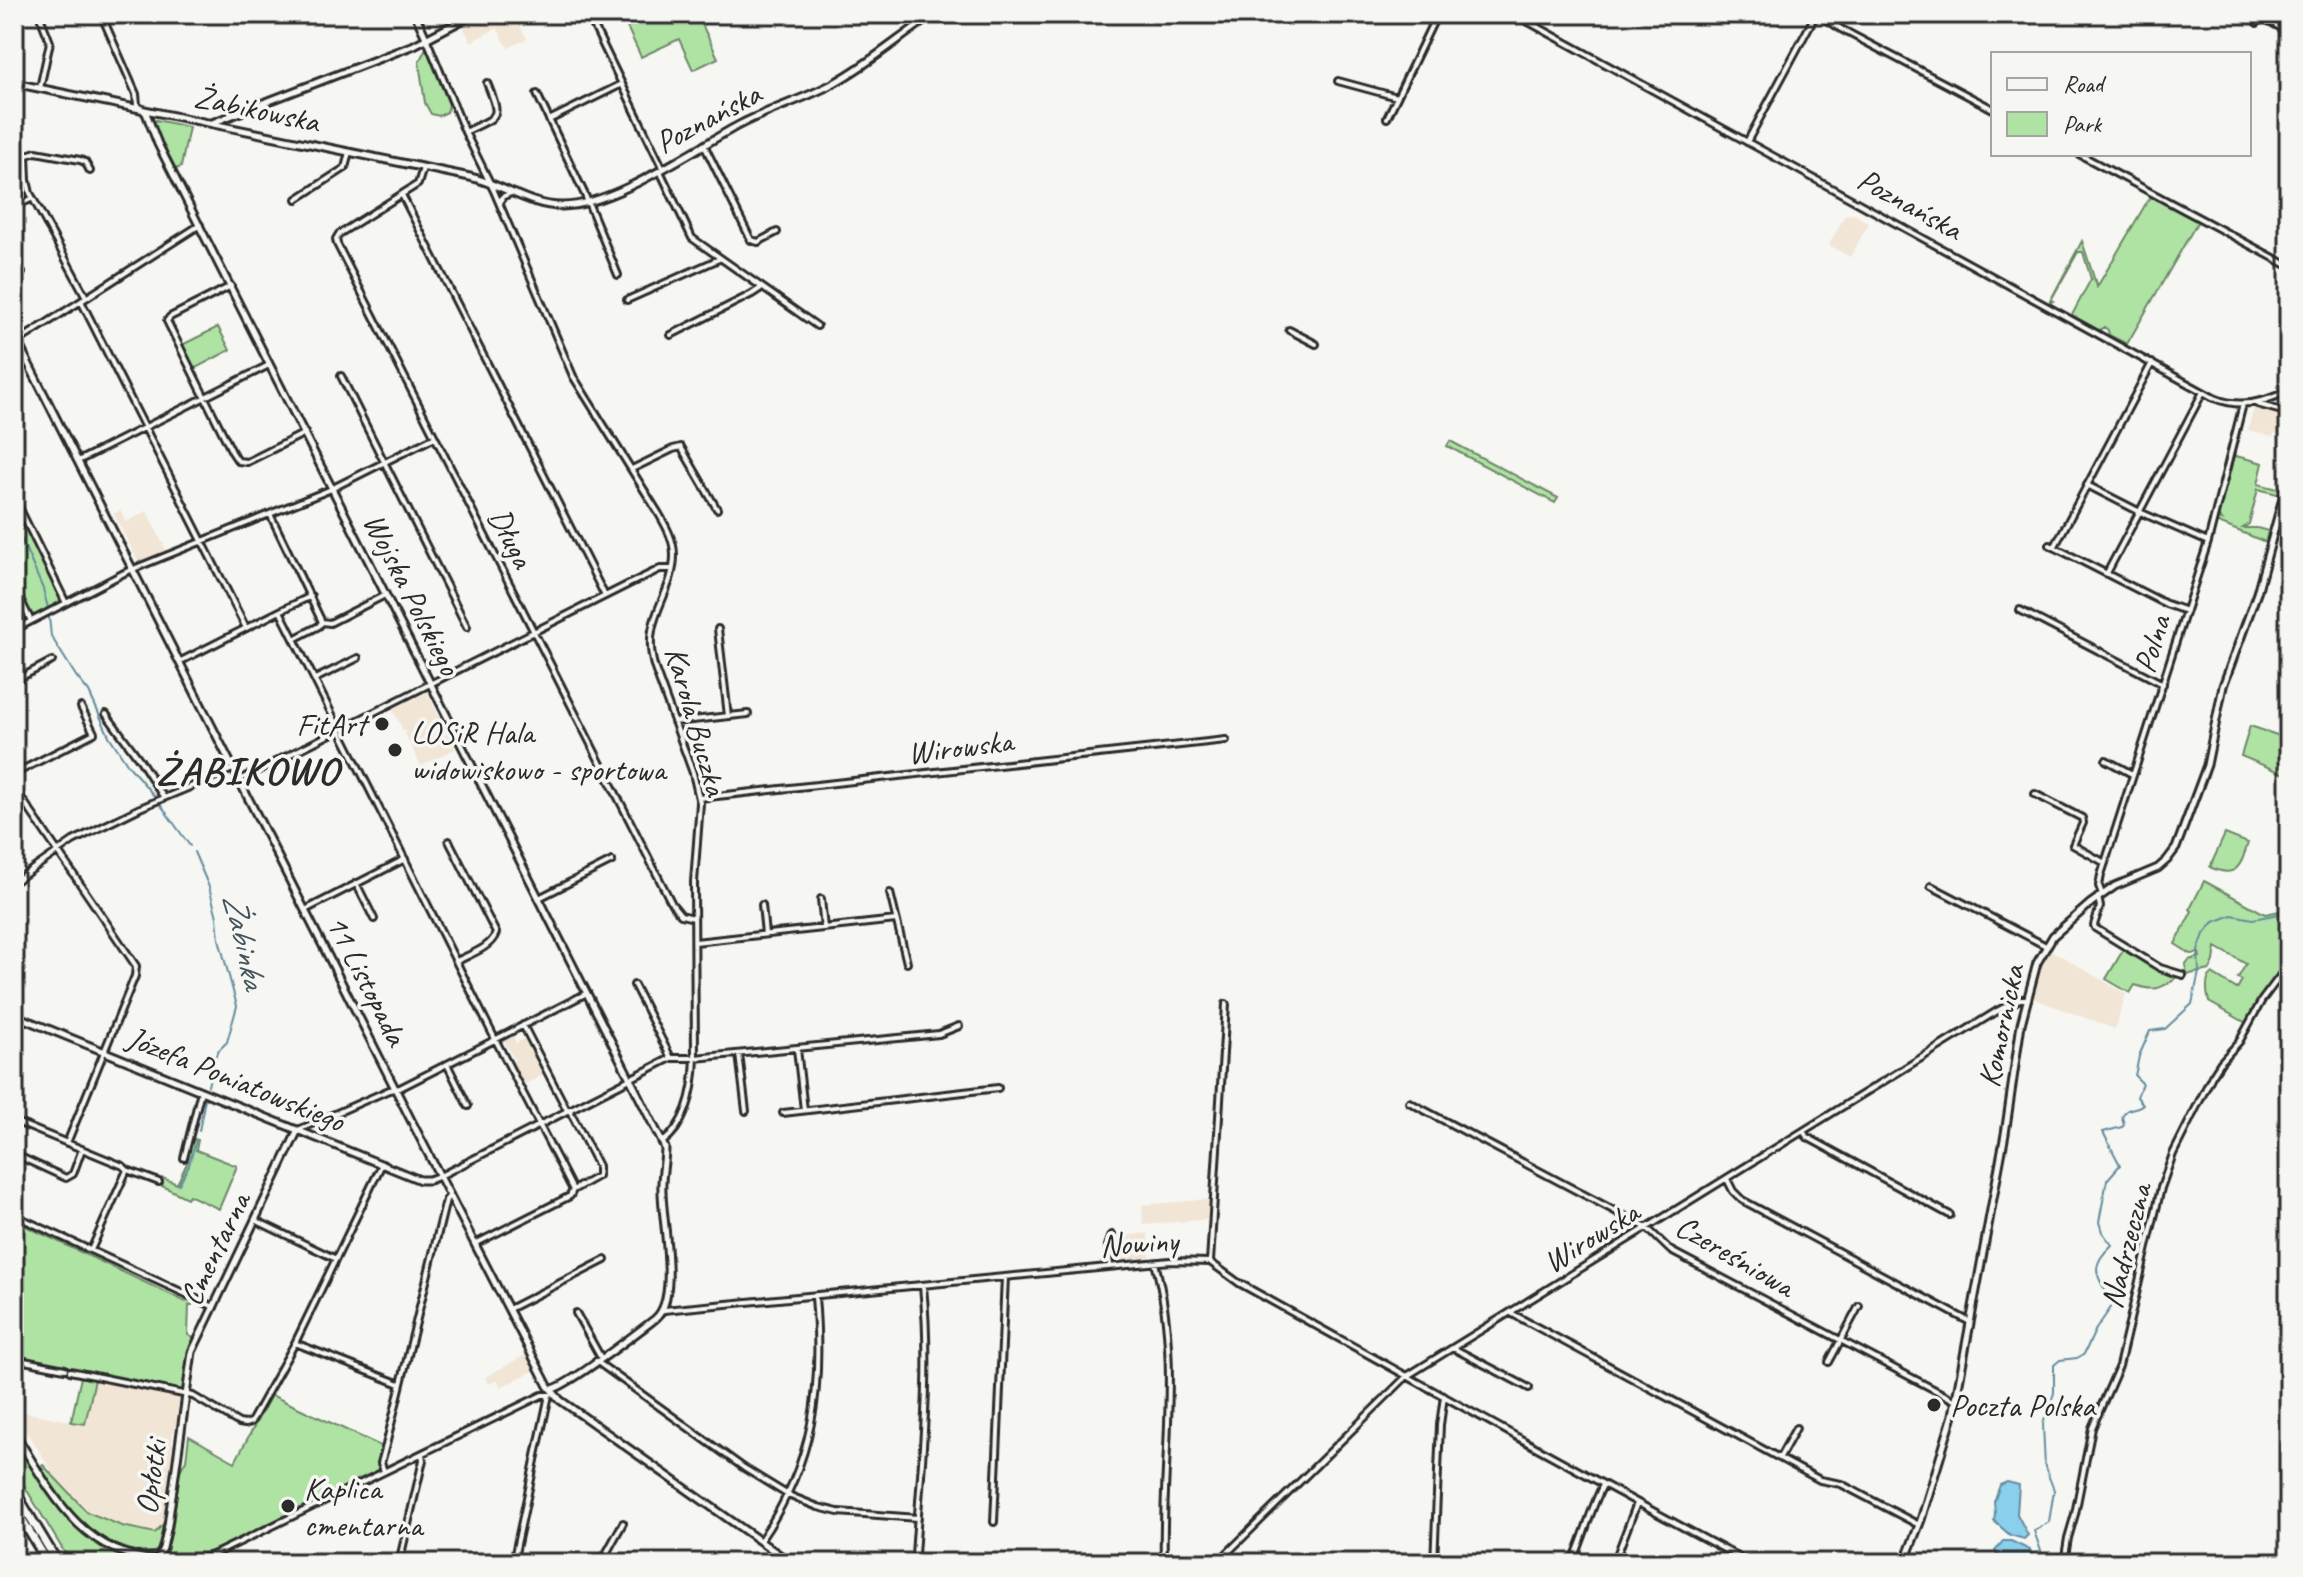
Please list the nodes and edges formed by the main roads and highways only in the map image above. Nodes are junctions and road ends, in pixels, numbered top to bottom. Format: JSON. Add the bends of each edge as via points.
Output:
{"nodes":[{"id":1,"x":14,"y":1490,"type":"edge"},
{"id":2,"x":14,"y":1506,"type":"edge"},
{"id":3,"x":48,"y":1563,"type":"edge"},
{"id":4,"x":58,"y":1563,"type":"edge"}],
"edges":[{"from":1,"to":4,"type":"highway"},
{"from":2,"to":3,"type":"highway"}]}
